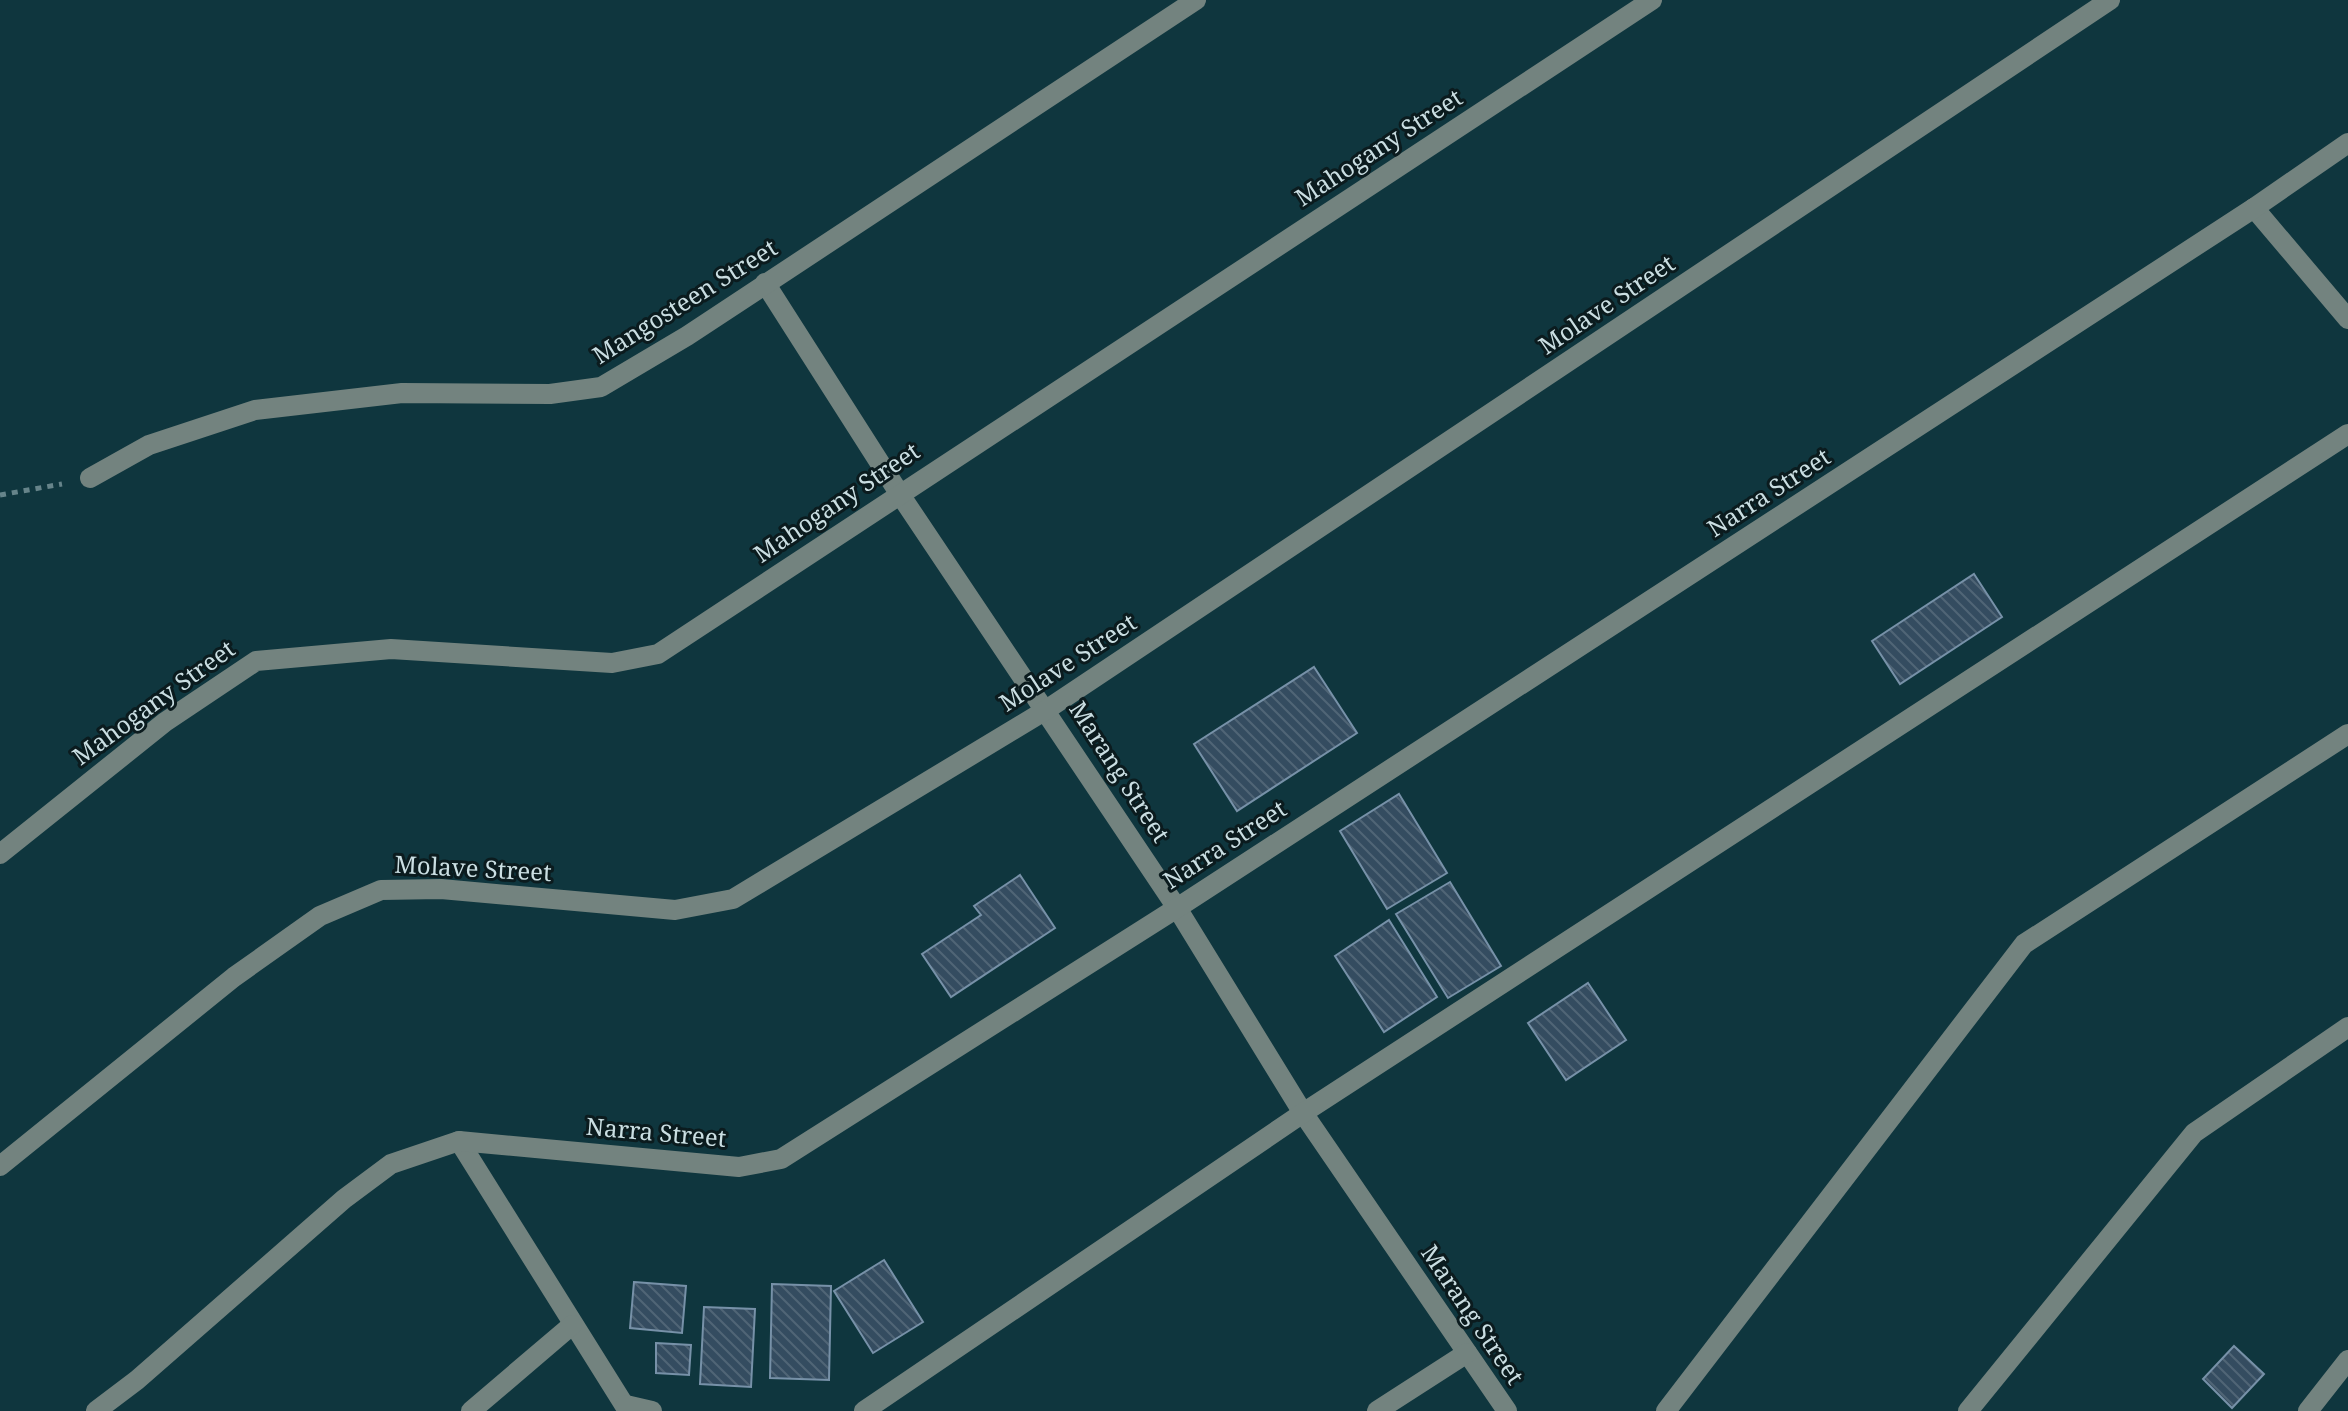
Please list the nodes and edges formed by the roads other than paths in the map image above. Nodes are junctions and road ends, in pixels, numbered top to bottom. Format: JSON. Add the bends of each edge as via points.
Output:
{"nodes":[{"id":1,"x":1196,"y":0,"type":"edge"},
{"id":2,"x":1652,"y":0,"type":"edge"},
{"id":3,"x":2110,"y":0,"type":"edge"},
{"id":4,"x":2348,"y":143,"type":"edge"},
{"id":5,"x":2254,"y":208,"type":"junction"},
{"id":6,"x":765,"y":283,"type":"junction"},
{"id":7,"x":2348,"y":319,"type":"edge"},
{"id":8,"x":2348,"y":434,"type":"edge"},
{"id":9,"x":90,"y":478,"type":"road end"},
{"id":10,"x":899,"y":493,"type":"junction"},
{"id":11,"x":1046,"y":710,"type":"junction"},
{"id":12,"x":2348,"y":734,"type":"edge"},
{"id":13,"x":0,"y":854,"type":"edge"},
{"id":14,"x":1177,"y":908,"type":"junction"},
{"id":15,"x":2348,"y":1027,"type":"edge"},
{"id":16,"x":1303,"y":1113,"type":"junction"},
{"id":17,"x":459,"y":1141,"type":"junction"},
{"id":18,"x":0,"y":1166,"type":"edge"},
{"id":19,"x":572,"y":1325,"type":"junction"},
{"id":20,"x":1467,"y":1353,"type":"junction"},
{"id":21,"x":2348,"y":1360,"type":"edge"},
{"id":22,"x":627,"y":1408,"type":"edge"},
{"id":23,"x":96,"y":1411,"type":"edge"},
{"id":24,"x":471,"y":1411,"type":"edge"},
{"id":25,"x":652,"y":1411,"type":"edge"},
{"id":26,"x":864,"y":1411,"type":"edge"},
{"id":27,"x":1377,"y":1411,"type":"edge"},
{"id":28,"x":1507,"y":1411,"type":"edge"},
{"id":29,"x":1666,"y":1411,"type":"edge"},
{"id":30,"x":1968,"y":1411,"type":"edge"},
{"id":31,"x":2308,"y":1411,"type":"edge"}],
"edges":[{"from":1,"to":6,"type":"street","name":"Mangosteen Street"},
{"from":2,"to":10,"type":"street","name":"Mahogany Street"},
{"from":3,"to":11,"type":"street","name":"Molave Street"},
{"from":4,"to":5,"type":"street","name":"Narra Street"},
{"from":5,"to":7,"type":"street"},
{"from":5,"to":14,"type":"street","name":"Narra Street"},
{"from":6,"to":9,"type":"street","name":"Mangosteen Street","via":[[601,387],[550,394],[402,393],[255,410],[149,445]]},
{"from":6,"to":10,"type":"street","name":"Marang Street"},
{"from":8,"to":16,"type":"street"},
{"from":10,"to":11,"type":"street","name":"Marang Street"},
{"from":10,"to":13,"type":"street","name":"Mahogany Street","via":[[658,654],[612,663],[391,649],[256,661],[165,722]]},
{"from":11,"to":14,"type":"street","name":"Marang Street"},
{"from":11,"to":18,"type":"street","name":"Molave Street","via":[[733,899],[675,910],[441,889],[381,890],[320,916],[234,977]]},
{"from":12,"to":29,"type":"street","via":[[2024,944]]},
{"from":14,"to":16,"type":"street","name":"Marang Street"},
{"from":14,"to":17,"type":"street","name":"Narra Street","via":[[781,1159],[739,1167]]},
{"from":15,"to":30,"type":"street","via":[[2194,1133]]},
{"from":16,"to":20,"type":"street","name":"Marang Street"},
{"from":16,"to":26,"type":"street"},
{"from":17,"to":19,"type":"street"},
{"from":17,"to":23,"type":"street","name":"Narra Street","via":[[391,1164]]},
{"from":19,"to":22,"type":"street"},
{"from":19,"to":24,"type":"street"},
{"from":20,"to":27,"type":"street"},
{"from":20,"to":28,"type":"street","name":"Marang Street"},
{"from":21,"to":31,"type":"street"},
{"from":22,"to":25,"type":"street"}]}
